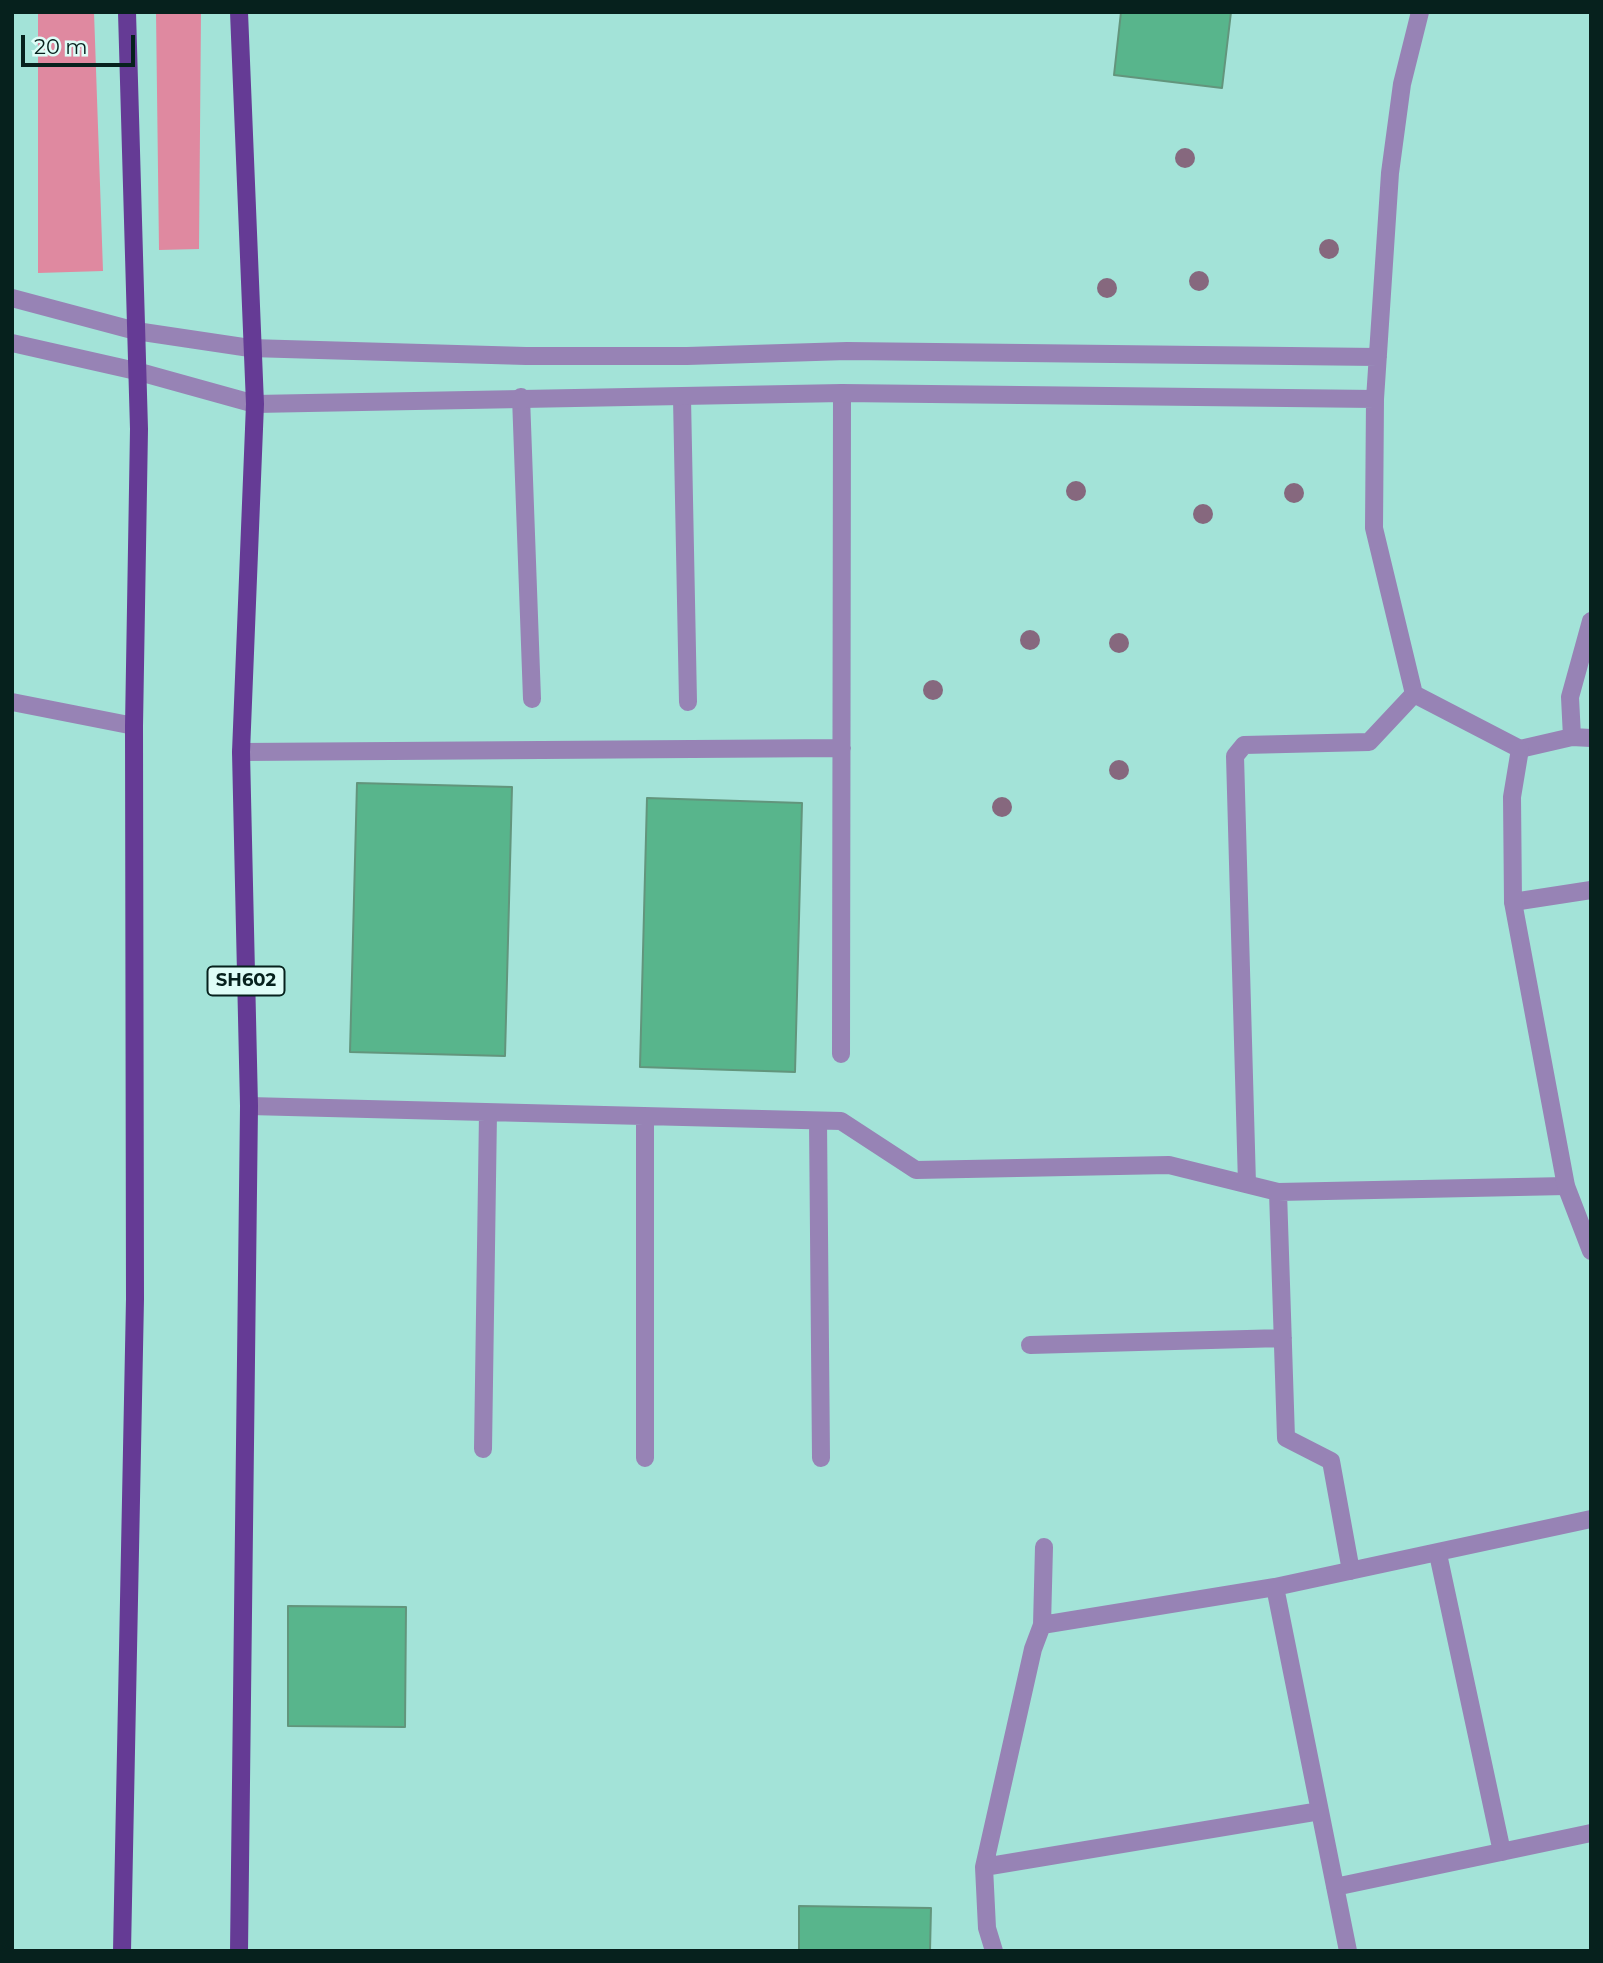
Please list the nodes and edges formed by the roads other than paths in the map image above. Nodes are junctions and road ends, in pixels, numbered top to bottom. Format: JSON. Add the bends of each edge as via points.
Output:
{"nodes":[{"id":1,"x":127,"y":12,"type":"edge"},
{"id":2,"x":239,"y":12,"type":"edge"},
{"id":3,"x":1420,"y":12,"type":"edge"},
{"id":4,"x":12,"y":298,"type":"edge"},
{"id":5,"x":136,"y":331,"type":"junction"},
{"id":6,"x":12,"y":343,"type":"edge"},
{"id":7,"x":250,"y":348,"type":"junction"},
{"id":8,"x":1378,"y":357,"type":"junction"},
{"id":9,"x":136,"y":371,"type":"junction"},
{"id":10,"x":842,"y":393,"type":"junction"},
{"id":11,"x":521,"y":397,"type":"junction"},
{"id":12,"x":682,"y":398,"type":"junction"},
{"id":13,"x":1375,"y":399,"type":"junction"},
{"id":14,"x":255,"y":404,"type":"junction"},
{"id":15,"x":1591,"y":621,"type":"edge"},
{"id":16,"x":1415,"y":694,"type":"junction"},
{"id":17,"x":532,"y":699,"type":"dead end"},
{"id":18,"x":12,"y":702,"type":"edge"},
{"id":19,"x":688,"y":702,"type":"dead end"},
{"id":20,"x":134,"y":726,"type":"junction"},
{"id":21,"x":1572,"y":737,"type":"junction"},
{"id":22,"x":1591,"y":738,"type":"edge"},
{"id":23,"x":842,"y":748,"type":"junction"},
{"id":24,"x":1520,"y":749,"type":"junction"},
{"id":25,"x":241,"y":752,"type":"junction"},
{"id":26,"x":1591,"y":890,"type":"edge"},
{"id":27,"x":1513,"y":902,"type":"junction"},
{"id":28,"x":841,"y":1054,"type":"dead end"},
{"id":29,"x":249,"y":1106,"type":"junction"},
{"id":30,"x":488,"y":1113,"type":"junction"},
{"id":31,"x":645,"y":1116,"type":"junction"},
{"id":32,"x":818,"y":1121,"type":"junction"},
{"id":33,"x":1247,"y":1184,"type":"junction"},
{"id":34,"x":1566,"y":1186,"type":"junction"},
{"id":35,"x":1278,"y":1192,"type":"junction"},
{"id":36,"x":1591,"y":1251,"type":"edge"},
{"id":37,"x":1283,"y":1338,"type":"junction"},
{"id":38,"x":1030,"y":1345,"type":"dead end"},
{"id":39,"x":483,"y":1448,"type":"dead end"},
{"id":40,"x":645,"y":1458,"type":"dead end"},
{"id":41,"x":821,"y":1458,"type":"dead end"},
{"id":42,"x":1591,"y":1518,"type":"edge"},
{"id":43,"x":1044,"y":1547,"type":"dead end"},
{"id":44,"x":1438,"y":1554,"type":"junction"},
{"id":45,"x":1351,"y":1572,"type":"junction"},
{"id":46,"x":1275,"y":1587,"type":"junction"},
{"id":47,"x":1042,"y":1625,"type":"junction"},
{"id":48,"x":1320,"y":1811,"type":"junction"},
{"id":49,"x":1591,"y":1833,"type":"edge"},
{"id":50,"x":1502,"y":1852,"type":"junction"},
{"id":51,"x":985,"y":1867,"type":"junction"},
{"id":52,"x":1335,"y":1887,"type":"junction"},
{"id":53,"x":122,"y":1951,"type":"edge"},
{"id":54,"x":239,"y":1951,"type":"edge"},
{"id":55,"x":993,"y":1951,"type":"edge"},
{"id":56,"x":1348,"y":1951,"type":"edge"}],
"edges":[{"from":1,"to":5,"type":"main road"},
{"from":2,"to":7,"type":"main road","number":"SH602"},
{"from":3,"to":8,"type":"street","via":[[1402,84],[1390,173]]},
{"from":4,"to":5,"type":"street"},
{"from":5,"to":7,"type":"street"},
{"from":5,"to":9,"type":"main road"},
{"from":6,"to":9,"type":"street"},
{"from":7,"to":8,"type":"street","via":[[526,356],[847,351]]},
{"from":7,"to":14,"type":"main road","number":"SH602"},
{"from":8,"to":13,"type":"street"},
{"from":9,"to":14,"type":"street"},
{"from":9,"to":20,"type":"main road"},
{"from":10,"to":12,"type":"street"},
{"from":10,"to":13,"type":"street"},
{"from":10,"to":23,"type":"street"},
{"from":11,"to":12,"type":"street"},
{"from":11,"to":14,"type":"street"},
{"from":11,"to":17,"type":"street"},
{"from":12,"to":19,"type":"street"},
{"from":13,"to":16,"type":"street","via":[[1374,528]]},
{"from":14,"to":25,"type":"main road","number":"SH602"},
{"from":15,"to":21,"type":"street","via":[[1570,697]]},
{"from":16,"to":24,"type":"street"},
{"from":16,"to":33,"type":"street","via":[[1369,742],[1244,744],[1235,756]]},
{"from":18,"to":20,"type":"street"},
{"from":20,"to":53,"type":"main road","via":[[135,1299]]},
{"from":21,"to":22,"type":"street"},
{"from":21,"to":24,"type":"street"},
{"from":23,"to":25,"type":"street"},
{"from":23,"to":28,"type":"street"},
{"from":24,"to":27,"type":"street","via":[[1512,797]]},
{"from":25,"to":29,"type":"main road","number":"SH602"},
{"from":26,"to":27,"type":"street"},
{"from":27,"to":34,"type":"street"},
{"from":29,"to":30,"type":"street"},
{"from":29,"to":54,"type":"main road","number":"SH602"},
{"from":30,"to":31,"type":"street"},
{"from":30,"to":39,"type":"street"},
{"from":31,"to":32,"type":"street"},
{"from":31,"to":40,"type":"street"},
{"from":32,"to":33,"type":"street","via":[[841,1121],[916,1170],[1169,1165]]},
{"from":32,"to":41,"type":"street"},
{"from":33,"to":35,"type":"street"},
{"from":34,"to":35,"type":"street"},
{"from":34,"to":36,"type":"street"},
{"from":35,"to":37,"type":"street"},
{"from":37,"to":38,"type":"street"},
{"from":37,"to":45,"type":"street","via":[[1286,1438],[1331,1461]]},
{"from":42,"to":44,"type":"street"},
{"from":43,"to":47,"type":"street"},
{"from":44,"to":45,"type":"street"},
{"from":44,"to":50,"type":"street"},
{"from":45,"to":46,"type":"street"},
{"from":46,"to":47,"type":"street"},
{"from":46,"to":48,"type":"street"},
{"from":47,"to":51,"type":"street"},
{"from":48,"to":51,"type":"street"},
{"from":48,"to":52,"type":"street"},
{"from":49,"to":50,"type":"street"},
{"from":50,"to":52,"type":"street"},
{"from":51,"to":55,"type":"street","via":[[987,1927]]},
{"from":52,"to":56,"type":"street"}]}
